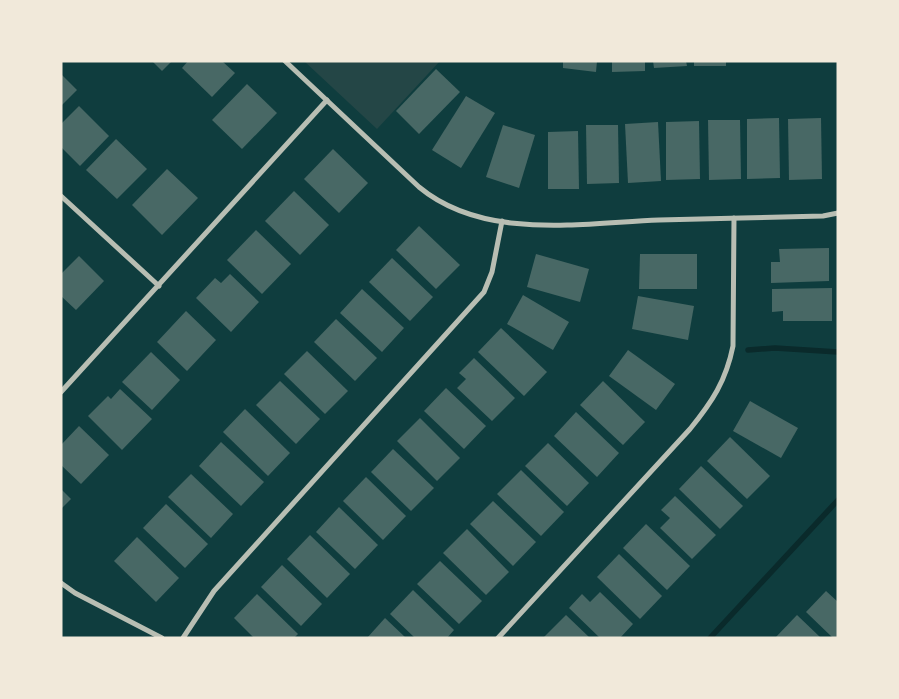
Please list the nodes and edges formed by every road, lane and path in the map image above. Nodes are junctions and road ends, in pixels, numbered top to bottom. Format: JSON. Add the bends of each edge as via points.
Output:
{"nodes":[{"id":1,"x":285,"y":61,"type":"edge"},
{"id":2,"x":327,"y":100,"type":"junction"},
{"id":3,"x":61,"y":196,"type":"edge"},
{"id":4,"x":838,"y":213,"type":"edge"},
{"id":5,"x":734,"y":218,"type":"junction"},
{"id":6,"x":502,"y":221,"type":"junction"},
{"id":7,"x":159,"y":286,"type":"junction"},
{"id":8,"x":61,"y":392,"type":"edge"},
{"id":9,"x":61,"y":583,"type":"edge"},
{"id":10,"x":162,"y":638,"type":"edge"},
{"id":11,"x":183,"y":638,"type":"edge"},
{"id":12,"x":498,"y":638,"type":"edge"}],
"edges":[{"from":1,"to":2,"type":"street"},
{"from":2,"to":6,"type":"street","via":[[435,200],[467,214]]},
{"from":2,"to":7,"type":"street"},
{"from":3,"to":7,"type":"street"},
{"from":4,"to":5,"type":"street"},
{"from":5,"to":6,"type":"street","via":[[533,225]]},
{"from":5,"to":12,"type":"street","via":[[733,346],[729,367],[713,400]]},
{"from":6,"to":11,"type":"street","via":[[492,272],[484,292],[214,590]]},
{"from":7,"to":8,"type":"street"},
{"from":9,"to":10,"type":"street"}]}
